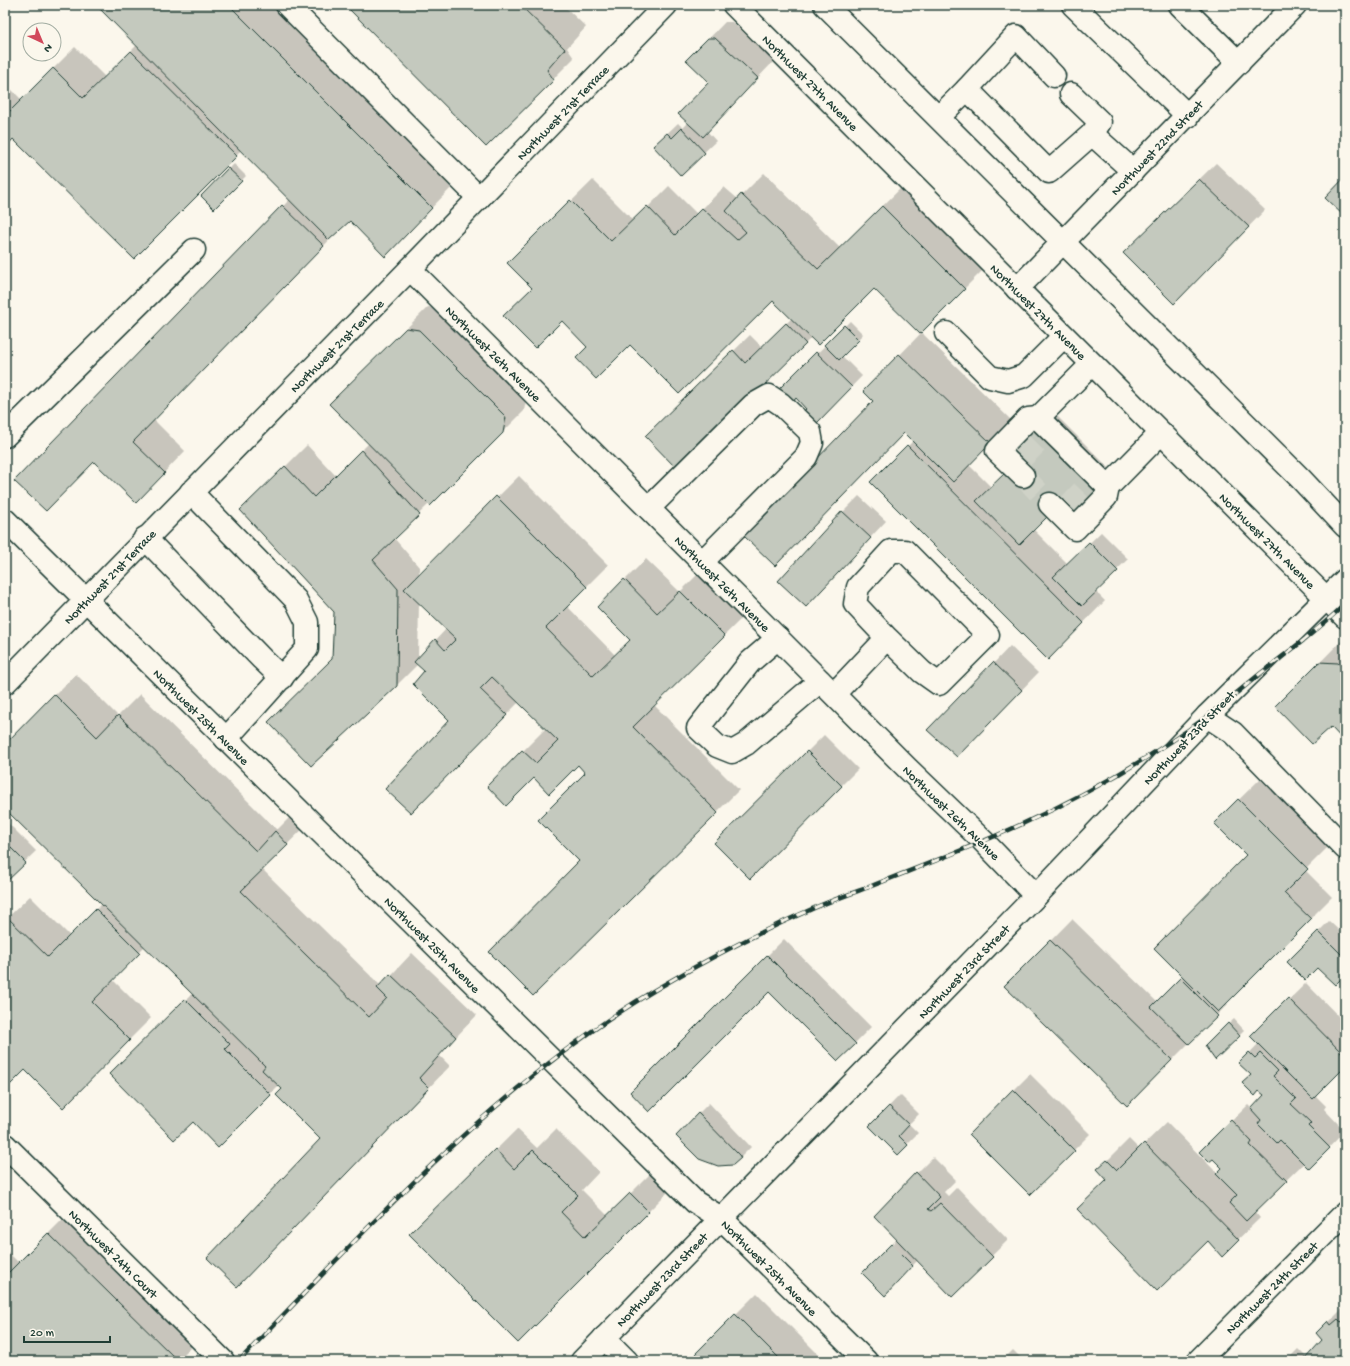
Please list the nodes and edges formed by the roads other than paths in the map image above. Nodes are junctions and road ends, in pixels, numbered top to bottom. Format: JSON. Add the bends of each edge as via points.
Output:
{"nodes":[{"id":1,"x":287,"y":5,"type":"edge"},
{"id":2,"x":666,"y":5,"type":"edge"},
{"id":3,"x":734,"y":5,"type":"edge"},
{"id":4,"x":826,"y":5,"type":"edge"},
{"id":5,"x":1073,"y":5,"type":"edge"},
{"id":6,"x":1180,"y":5,"type":"edge"},
{"id":7,"x":1295,"y":5,"type":"edge"},
{"id":8,"x":1239,"y":62,"type":"junction"},
{"id":9,"x":1054,"y":76,"type":"dead end"},
{"id":10,"x":967,"y":89,"type":"junction"},
{"id":11,"x":1071,"y":94,"type":"dead end"},
{"id":12,"x":1188,"y":116,"type":"junction"},
{"id":13,"x":939,"y":117,"type":"junction"},
{"id":14,"x":1092,"y":134,"type":"junction"},
{"id":15,"x":1133,"y":171,"type":"junction"},
{"id":16,"x":479,"y":198,"type":"junction"},
{"id":17,"x":1063,"y":243,"type":"junction"},
{"id":18,"x":194,"y":250,"type":"dead end"},
{"id":19,"x":410,"y":269,"type":"junction"},
{"id":20,"x":1017,"y":289,"type":"junction"},
{"id":21,"x":946,"y":333,"type":"dead end"},
{"id":22,"x":1064,"y":336,"type":"junction"},
{"id":23,"x":1092,"y":364,"type":"junction"},
{"id":24,"x":1045,"y":428,"type":"junction"},
{"id":25,"x":1161,"y":433,"type":"junction"},
{"id":26,"x":5,"y":436,"type":"edge"},
{"id":27,"x":1019,"y":467,"type":"tunnel mouth"},
{"id":28,"x":1099,"y":482,"type":"junction"},
{"id":29,"x":191,"y":492,"type":"junction"},
{"id":30,"x":649,"y":508,"type":"junction"},
{"id":31,"x":1059,"y":508,"type":"tunnel mouth"},
{"id":32,"x":5,"y":520,"type":"edge"},
{"id":33,"x":1345,"y":526,"type":"edge"},
{"id":34,"x":145,"y":538,"type":"junction"},
{"id":35,"x":702,"y":562,"type":"junction"},
{"id":36,"x":1345,"y":580,"type":"edge"},
{"id":37,"x":1327,"y":599,"type":"junction"},
{"id":38,"x":85,"y":600,"type":"junction"},
{"id":39,"x":1345,"y":617,"type":"edge"},
{"id":40,"x":778,"y":638,"type":"junction"},
{"id":41,"x":887,"y":638,"type":"junction"},
{"id":42,"x":282,"y":678,"type":"junction"},
{"id":43,"x":5,"y":683,"type":"edge"},
{"id":44,"x":827,"y":688,"type":"junction"},
{"id":45,"x":1207,"y":716,"type":"junction"},
{"id":46,"x":226,"y":739,"type":"junction"},
{"id":47,"x":1345,"y":848,"type":"edge"},
{"id":48,"x":1036,"y":896,"type":"junction"},
{"id":49,"x":5,"y":1145,"type":"edge"},
{"id":50,"x":1345,"y":1213,"type":"edge"},
{"id":51,"x":721,"y":1218,"type":"junction"},
{"id":52,"x":604,"y":1338,"type":"junction"},
{"id":53,"x":223,"y":1361,"type":"edge"},
{"id":54,"x":582,"y":1361,"type":"edge"},
{"id":55,"x":627,"y":1361,"type":"edge"},
{"id":56,"x":866,"y":1361,"type":"edge"},
{"id":57,"x":1198,"y":1361,"type":"edge"}],
"edges":[{"from":1,"to":16,"type":"main road"},
{"from":2,"to":16,"type":"main road","name":"Northwest 21st Terrace"},
{"from":3,"to":20,"type":"main road","name":"Northwest 27th Avenue"},
{"from":4,"to":13,"type":"main road"},
{"from":5,"to":12,"type":"main road"},
{"from":6,"to":8,"type":"main road"},
{"from":7,"to":8,"type":"main road","name":"Northwest 22nd Street"},
{"from":8,"to":12,"type":"main road","name":"Northwest 22nd Street"},
{"from":9,"to":10,"type":"main road","via":[[1016,36]]},
{"from":10,"to":13,"type":"main road"},
{"from":10,"to":14,"type":"main road","via":[[1049,172]]},
{"from":11,"to":14,"type":"main road","via":[[1100,122]]},
{"from":12,"to":15,"type":"main road","name":"Northwest 22nd Street"},
{"from":13,"to":17,"type":"main road"},
{"from":14,"to":15,"type":"main road"},
{"from":15,"to":17,"type":"main road","name":"Northwest 22nd Street"},
{"from":16,"to":19,"type":"main road","name":"Northwest 21st Terrace"},
{"from":17,"to":20,"type":"main road","name":"Northwest 22nd Street"},
{"from":17,"to":33,"type":"main road","via":[[1300,478]]},
{"from":18,"to":26,"type":"main road"},
{"from":19,"to":29,"type":"main road","name":"Northwest 21st Terrace"},
{"from":19,"to":30,"type":"main road","name":"Northwest 26th Avenue"},
{"from":20,"to":22,"type":"main road","name":"Northwest 27th Avenue"},
{"from":21,"to":22,"type":"main road","via":[[990,377],[1008,381],[1024,376]]},
{"from":22,"to":23,"type":"main road","name":"Northwest 27th Avenue"},
{"from":23,"to":24,"type":"main road"},
{"from":23,"to":25,"type":"main road","name":"Northwest 27th Avenue"},
{"from":24,"to":27,"type":"main road","via":[[1028,419],[997,450]]},
{"from":24,"to":28,"type":"main road"},
{"from":25,"to":28,"type":"main road"},
{"from":25,"to":37,"type":"main road","name":"Northwest 27th Avenue"},
{"from":28,"to":31,"type":"main road","via":[[1106,496],[1075,529]]},
{"from":29,"to":34,"type":"main road","name":"Northwest 21st Terrace"},
{"from":29,"to":42,"type":"main road","via":[[296,600],[307,622],[307,648]]},
{"from":30,"to":35,"type":"main road","name":"Northwest 26th Avenue"},
{"from":30,"to":35,"type":"main road","via":[[753,405],[769,396],[810,432],[812,442],[806,457]]},
{"from":32,"to":38,"type":"main road","name":"Northwest 25th Avenue"},
{"from":34,"to":38,"type":"main road","name":"Northwest 21st Terrace"},
{"from":34,"to":42,"type":"main road"},
{"from":35,"to":40,"type":"main road","name":"Northwest 26th Avenue"},
{"from":36,"to":37,"type":"main road","name":"Northwest 23rd Street"},
{"from":37,"to":39,"type":"main road","name":"Northwest 27th Avenue"},
{"from":37,"to":45,"type":"main road","name":"Northwest 23rd Street"},
{"from":38,"to":43,"type":"main road","name":"Northwest 21st Terrace"},
{"from":38,"to":46,"type":"main road","name":"Northwest 25th Avenue"},
{"from":40,"to":44,"type":"main road","name":"Northwest 26th Avenue"},
{"from":40,"to":44,"type":"main road","via":[[750,662],[698,728],[717,746],[732,752]]},
{"from":41,"to":41,"type":"main road","via":[[855,604],[858,587],[891,551],[905,551],[988,635],[939,684],[922,672]]},
{"from":41,"to":44,"type":"main road"},
{"from":42,"to":46,"type":"main road"},
{"from":44,"to":48,"type":"main road","name":"Northwest 26th Avenue"},
{"from":45,"to":47,"type":"main road","via":[[1233,732]]},
{"from":45,"to":48,"type":"main road","name":"Northwest 23rd Street"},
{"from":46,"to":51,"type":"main road","name":"Northwest 25th Avenue","via":[[695,1202]]},
{"from":48,"to":51,"type":"main road","name":"Northwest 23rd Street"},
{"from":49,"to":53,"type":"main road","name":"Northwest 24th Court"},
{"from":50,"to":57,"type":"main road","name":"Northwest 24th Street"},
{"from":51,"to":52,"type":"main road","name":"Northwest 23rd Street"},
{"from":51,"to":56,"type":"main road","name":"Northwest 25th Avenue"},
{"from":52,"to":54,"type":"main road","name":"Northwest 23rd Street"},
{"from":52,"to":55,"type":"main road"}]}
